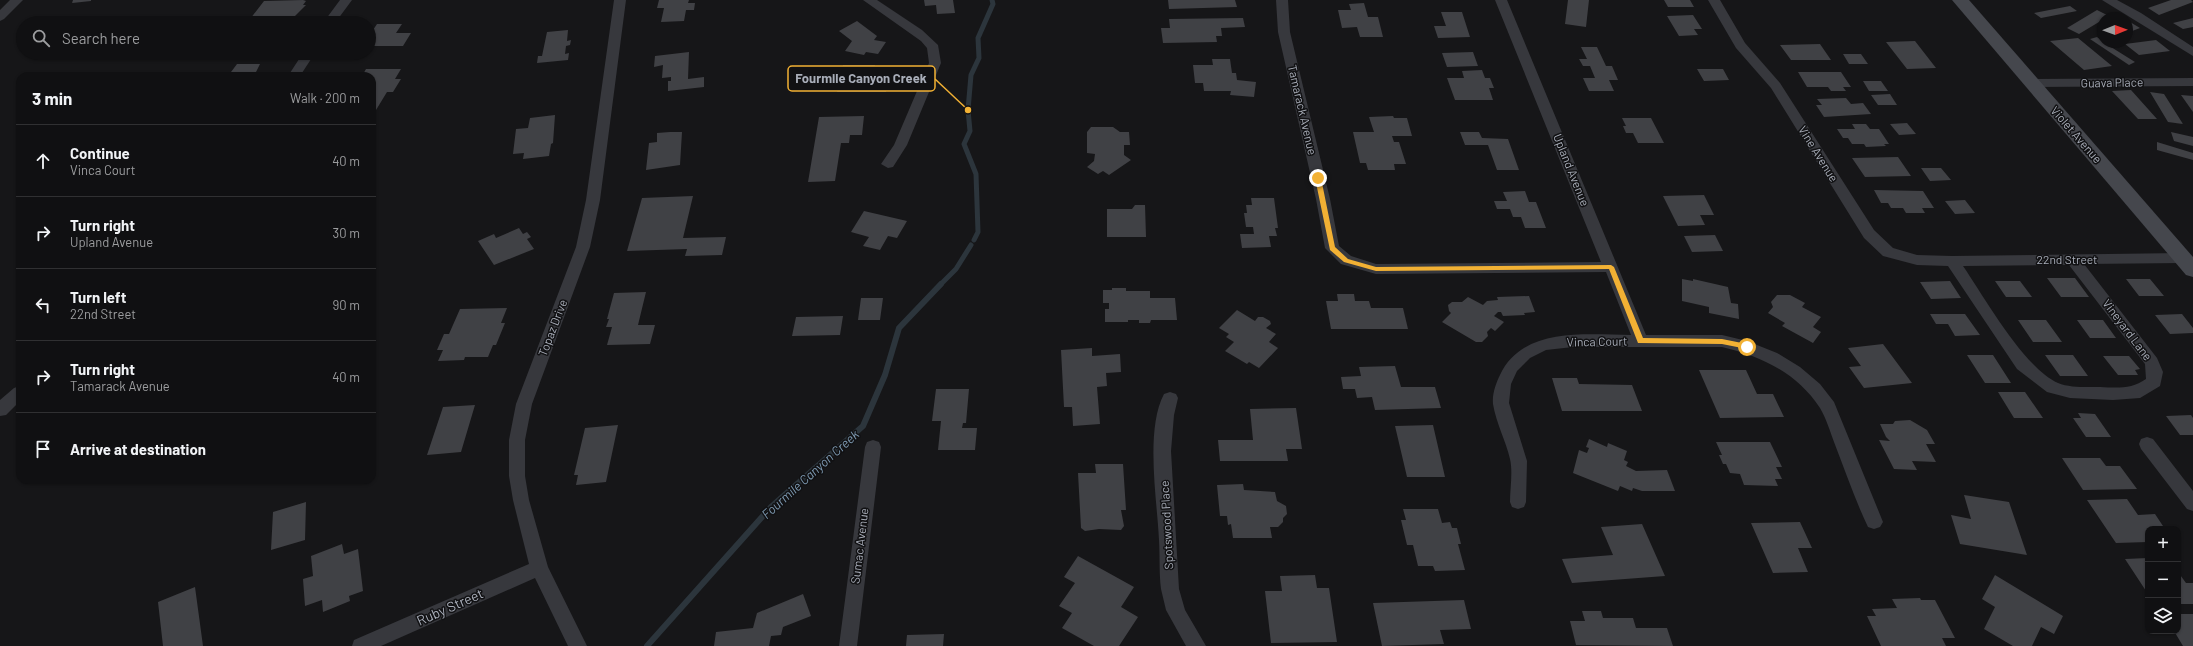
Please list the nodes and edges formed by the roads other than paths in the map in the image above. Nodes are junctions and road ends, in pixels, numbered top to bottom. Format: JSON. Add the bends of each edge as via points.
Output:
{"nodes":[{"id":1,"x":17,"y":0,"type":"edge"},
{"id":2,"x":346,"y":0,"type":"edge"},
{"id":3,"x":620,"y":0,"type":"edge"},
{"id":4,"x":869,"y":0,"type":"edge"},
{"id":5,"x":1282,"y":0,"type":"edge"},
{"id":6,"x":1501,"y":0,"type":"edge"},
{"id":7,"x":1714,"y":0,"type":"edge"},
{"id":8,"x":1960,"y":0,"type":"edge"},
{"id":9,"x":2108,"y":0,"type":"edge"},
{"id":10,"x":334,"y":16,"type":"edge"},
{"id":11,"x":0,"y":17,"type":"edge"},
{"id":12,"x":2193,"y":52,"type":"edge"},
{"id":13,"x":304,"y":60,"type":"edge"},
{"id":14,"x":297,"y":72,"type":"edge"},
{"id":15,"x":2193,"y":82,"type":"edge"},
{"id":16,"x":2032,"y":83,"type":"junction"},
{"id":17,"x":888,"y":164,"type":"dead end"},
{"id":18,"x":2073,"y":260,"type":"junction"},
{"id":19,"x":1952,"y":261,"type":"junction"},
{"id":20,"x":2188,"y":264,"type":"edge"},
{"id":21,"x":1611,"y":267,"type":"junction"},
{"id":22,"x":1640,"y":341,"type":"junction"},
{"id":23,"x":16,"y":396,"type":"edge"},
{"id":24,"x":1170,"y":398,"type":"dead end"},
{"id":25,"x":0,"y":410,"type":"edge"},
{"id":26,"x":2147,"y":444,"type":"dead end"},
{"id":27,"x":873,"y":447,"type":"dead end"},
{"id":28,"x":1518,"y":502,"type":"dead end"},
{"id":29,"x":2193,"y":504,"type":"edge"},
{"id":30,"x":1874,"y":522,"type":"dead end"},
{"id":31,"x":539,"y":568,"type":"junction"},
{"id":32,"x":361,"y":646,"type":"edge"},
{"id":33,"x":578,"y":646,"type":"edge"},
{"id":34,"x":848,"y":646,"type":"edge"},
{"id":35,"x":1198,"y":646,"type":"edge"}],
"edges":[{"from":1,"to":11,"type":"street"},
{"from":2,"to":10,"type":"street"},
{"from":3,"to":31,"type":"street","name":"Topaz Drive","via":[[593,200],[583,247],[524,404],[517,440],[517,476],[521,500]]},
{"from":4,"to":17,"type":"street","via":[[930,42],[935,52],[935,63],[900,144]]},
{"from":5,"to":21,"type":"street","name":"Tamarack Avenue","via":[[1284,32],[1332,248],[1346,260],[1376,269]]},
{"from":6,"to":21,"type":"street","name":"Upland Avenue"},
{"from":7,"to":19,"type":"street","name":"Vine Avenue","via":[[1740,45],[1776,86],[1869,234],[1888,252],[1917,260]]},
{"from":8,"to":16,"type":"street","name":"Violet Avenue"},
{"from":9,"to":12,"type":"street","via":[[2138,15]]},
{"from":13,"to":14,"type":"street"},
{"from":15,"to":16,"type":"street","name":"Guava Place"},
{"from":16,"to":20,"type":"street","name":"Violet Avenue"},
{"from":18,"to":19,"type":"street","name":"22nd Street"},
{"from":18,"to":19,"type":"street","name":"Vineyard Lane","via":[[2152,362],[2156,372],[2154,382],[2140,392],[2084,393],[2054,388],[2022,365]]},
{"from":18,"to":20,"type":"street","name":"22nd Street"},
{"from":21,"to":22,"type":"street","name":"Upland Avenue"},
{"from":22,"to":28,"type":"street","name":"Vinca Court","via":[[1573,341],[1543,345],[1524,354],[1511,367],[1503,384],[1501,403],[1519,461]]},
{"from":22,"to":30,"type":"street","name":"Vinca Court","via":[[1722,341],[1772,357],[1795,371],[1814,388],[1828,408]]},
{"from":23,"to":25,"type":"street"},
{"from":24,"to":35,"type":"street","name":"Spotswood Place","via":[[1164,418],[1162,443],[1173,603],[1187,634]]},
{"from":26,"to":29,"type":"street"},
{"from":27,"to":34,"type":"street","name":"Sumac Avenue"},
{"from":31,"to":32,"type":"street","name":"Ruby Street"},
{"from":31,"to":33,"type":"street","name":"Topaz Drive"}]}
